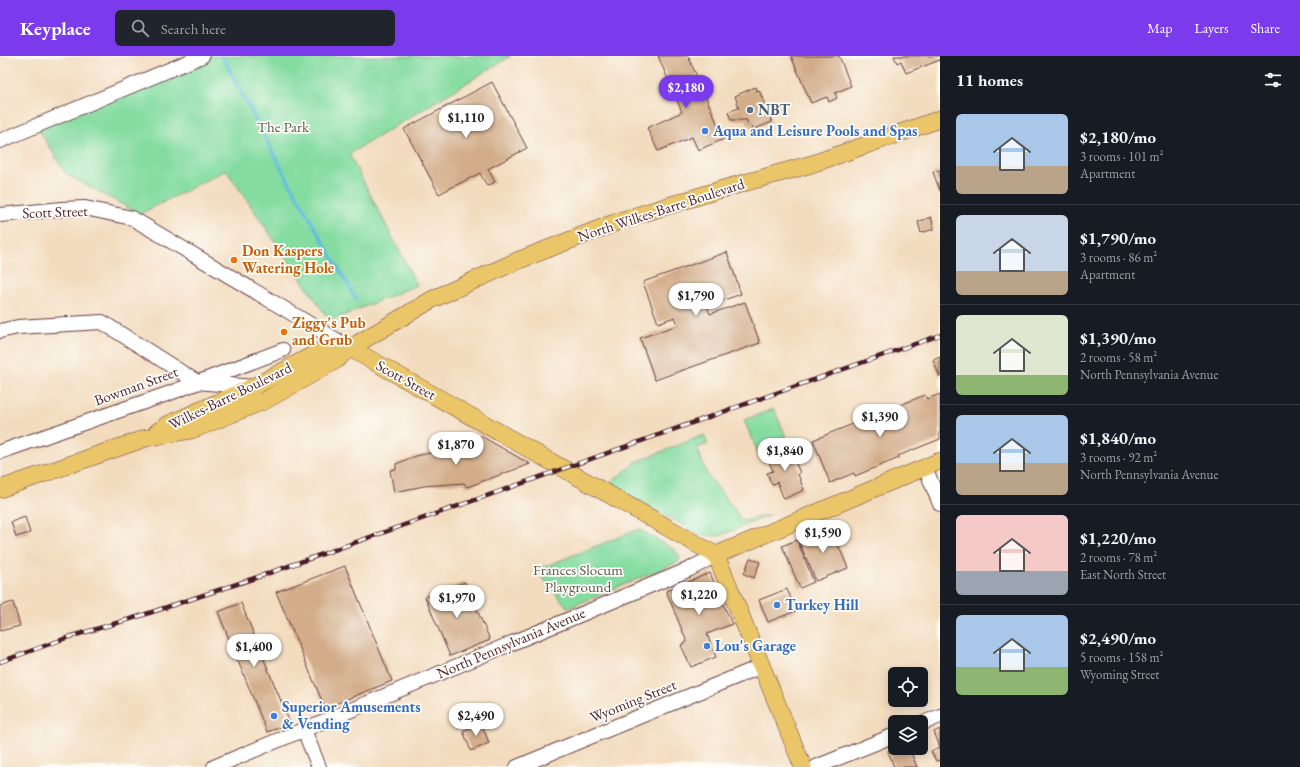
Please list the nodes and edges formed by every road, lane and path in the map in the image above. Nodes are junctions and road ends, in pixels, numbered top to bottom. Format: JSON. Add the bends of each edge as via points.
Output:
{"nodes":[{"id":1,"x":202,"y":56,"type":"edge"},
{"id":2,"x":940,"y":119,"type":"edge"},
{"id":3,"x":0,"y":141,"type":"edge"},
{"id":4,"x":0,"y":215,"type":"edge"},
{"id":5,"x":0,"y":331,"type":"edge"},
{"id":6,"x":350,"y":348,"type":"junction"},
{"id":7,"x":283,"y":350,"type":"dead end"},
{"id":8,"x":197,"y":382,"type":"junction"},
{"id":9,"x":254,"y":387,"type":"junction"},
{"id":10,"x":146,"y":438,"type":"junction"},
{"id":11,"x":0,"y":452,"type":"edge"},
{"id":12,"x":932,"y":464,"type":"edge"},
{"id":13,"x":0,"y":489,"type":"edge"},
{"id":14,"x":940,"y":504,"type":"edge"},
{"id":15,"x":716,"y":554,"type":"junction"},
{"id":16,"x":762,"y":666,"type":"junction"},
{"id":17,"x":940,"y":716,"type":"edge"},
{"id":18,"x":928,"y":721,"type":"edge"},
{"id":19,"x":304,"y":730,"type":"junction"},
{"id":20,"x":888,"y":738,"type":"edge"},
{"id":21,"x":214,"y":767,"type":"edge"},
{"id":22,"x":319,"y":767,"type":"edge"},
{"id":23,"x":517,"y":767,"type":"edge"},
{"id":24,"x":803,"y":767,"type":"edge"},
{"id":25,"x":816,"y":767,"type":"edge"}],
"edges":[{"from":1,"to":3,"type":"street"},
{"from":2,"to":6,"type":"main road","name":"North Wilkes-Barre Boulevard","via":[[812,164],[622,220],[473,280],[433,299]]},
{"from":4,"to":6,"type":"street","name":"Scott Street","via":[[84,208],[132,218]]},
{"from":5,"to":8,"type":"street","via":[[102,322]]},
{"from":6,"to":9,"type":"main road","name":"Wilkes-Barre Boulevard","via":[[326,348]]},
{"from":6,"to":10,"type":"main road","name":"Wilkes-Barre Boulevard","via":[[335,361],[266,400],[192,430]]},
{"from":6,"to":15,"type":"main road","name":"Scott Street"},
{"from":7,"to":8,"type":"street","name":"Bowman Street"},
{"from":8,"to":9,"type":"street"},
{"from":8,"to":11,"type":"street","name":"Bowman Street"},
{"from":9,"to":10,"type":"main road","name":"Wilkes-Barre Boulevard","via":[[169,424]]},
{"from":10,"to":13,"type":"main road","name":"Wilkes-Barre Boulevard"},
{"from":12,"to":14,"type":"street"},
{"from":12,"to":15,"type":"main road","name":"North Pennsylvania Avenue"},
{"from":15,"to":16,"type":"main road"},
{"from":15,"to":19,"type":"street","name":"North Pennsylvania Avenue","via":[[690,568]]},
{"from":16,"to":23,"type":"street","name":"Wyoming Street"},
{"from":16,"to":24,"type":"main road"},
{"from":17,"to":18,"type":"street"},
{"from":19,"to":21,"type":"street","name":"North Pennsylvania Avenue"},
{"from":19,"to":22,"type":"street"},
{"from":20,"to":25,"type":"street"}]}
